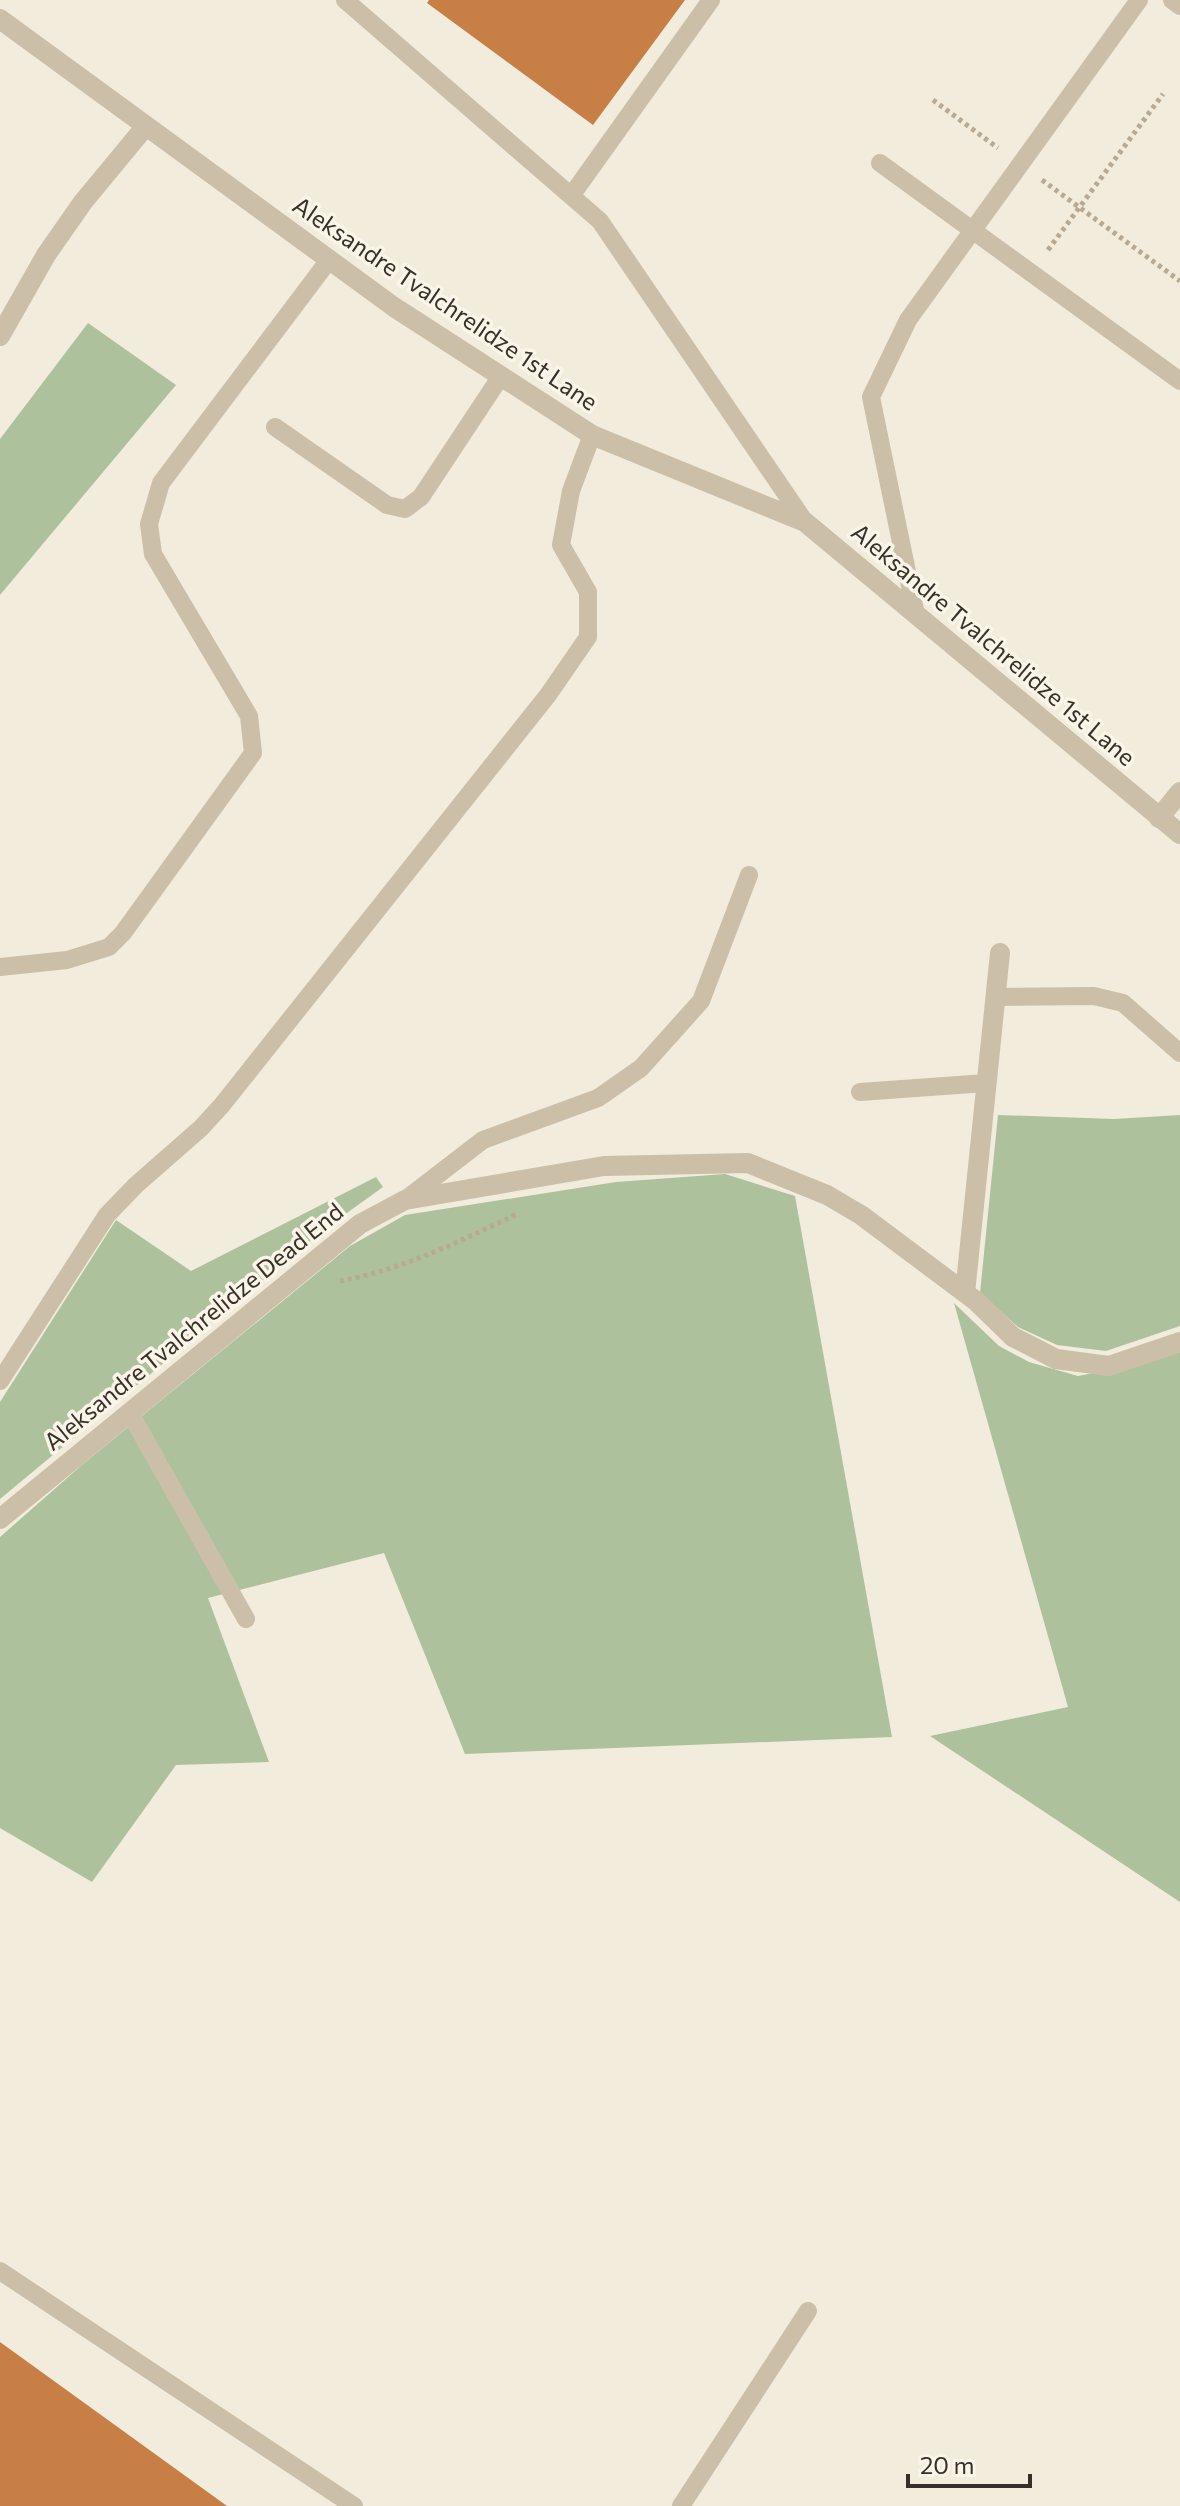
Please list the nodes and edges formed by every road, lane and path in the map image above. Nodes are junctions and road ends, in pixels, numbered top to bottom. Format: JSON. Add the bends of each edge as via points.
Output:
{"nodes":[{"id":1,"x":345,"y":0,"type":"edge"},
{"id":2,"x":711,"y":0,"type":"edge"},
{"id":3,"x":1139,"y":0,"type":"edge"},
{"id":4,"x":1172,"y":0,"type":"edge"},
{"id":5,"x":1180,"y":6,"type":"edge"},
{"id":6,"x":0,"y":19,"type":"edge"},
{"id":7,"x":1163,"y":94,"type":"dead end"},
{"id":8,"x":933,"y":100,"type":"dead end"},
{"id":9,"x":145,"y":127,"type":"junction"},
{"id":10,"x":880,"y":163,"type":"dead end"},
{"id":11,"x":1020,"y":164,"type":"junction"},
{"id":12,"x":571,"y":196,"type":"junction"},
{"id":13,"x":1079,"y":207,"type":"junction"},
{"id":14,"x":972,"y":231,"type":"junction"},
{"id":15,"x":329,"y":260,"type":"junction"},
{"id":16,"x":1031,"y":274,"type":"junction"},
{"id":17,"x":1180,"y":281,"type":"edge"},
{"id":18,"x":0,"y":336,"type":"edge"},
{"id":19,"x":501,"y":376,"type":"junction"},
{"id":20,"x":1180,"y":381,"type":"edge"},
{"id":21,"x":275,"y":427,"type":"dead end"},
{"id":22,"x":592,"y":435,"type":"junction"},
{"id":23,"x":805,"y":522,"type":"junction"},
{"id":24,"x":916,"y":615,"type":"junction"},
{"id":25,"x":1180,"y":792,"type":"edge"},
{"id":26,"x":1159,"y":818,"type":"junction"},
{"id":27,"x":1180,"y":834,"type":"edge"},
{"id":28,"x":749,"y":875,"type":"dead end"},
{"id":29,"x":1000,"y":953,"type":"dead end"},
{"id":30,"x":0,"y":967,"type":"edge"},
{"id":31,"x":995,"y":997,"type":"junction"},
{"id":32,"x":1180,"y":1053,"type":"edge"},
{"id":33,"x":986,"y":1083,"type":"junction"},
{"id":34,"x":860,"y":1092,"type":"dead end"},
{"id":35,"x":405,"y":1200,"type":"junction"},
{"id":36,"x":518,"y":1213,"type":"dead end"},
{"id":37,"x":335,"y":1282,"type":"dead end"},
{"id":38,"x":965,"y":1293,"type":"junction"},
{"id":39,"x":1180,"y":1342,"type":"edge"},
{"id":40,"x":0,"y":1381,"type":"edge"},
{"id":41,"x":130,"y":1413,"type":"junction"},
{"id":42,"x":0,"y":1519,"type":"edge"},
{"id":43,"x":246,"y":1619,"type":"dead end"},
{"id":44,"x":0,"y":2271,"type":"edge"},
{"id":45,"x":808,"y":2311,"type":"dead end"},
{"id":46,"x":354,"y":2506,"type":"edge"},
{"id":47,"x":681,"y":2506,"type":"edge"}],
"edges":[{"from":1,"to":12,"type":"lane"},
{"from":2,"to":12,"type":"lane"},
{"from":3,"to":11,"type":"lane"},
{"from":4,"to":5,"type":"lane"},
{"from":6,"to":9,"type":"street","name":"Aleksandre Tvalchrelidze 1st Lane"},
{"from":7,"to":13,"type":"path"},
{"from":8,"to":11,"type":"path"},
{"from":9,"to":15,"type":"street","name":"Aleksandre Tvalchrelidze 1st Lane"},
{"from":9,"to":18,"type":"street","via":[[75,212]]},
{"from":10,"to":14,"type":"lane"},
{"from":11,"to":13,"type":"path"},
{"from":11,"to":14,"type":"lane"},
{"from":12,"to":23,"type":"lane","via":[[600,221]]},
{"from":13,"to":16,"type":"path"},
{"from":13,"to":17,"type":"path"},
{"from":14,"to":16,"type":"lane"},
{"from":14,"to":24,"type":"lane","via":[[908,320],[871,397]]},
{"from":15,"to":19,"type":"street","name":"Aleksandre Tvalchrelidze 1st Lane"},
{"from":15,"to":30,"type":"lane","via":[[161,483],[149,524],[153,554],[249,716],[253,753],[109,947],[67,960]]},
{"from":16,"to":20,"type":"lane"},
{"from":19,"to":21,"type":"lane","via":[[421,497],[405,509],[387,505]]},
{"from":19,"to":22,"type":"street","name":"Aleksandre Tvalchrelidze 1st Lane"},
{"from":22,"to":23,"type":"street","name":"Aleksandre Tvalchrelidze 1st Lane"},
{"from":22,"to":40,"type":"lane","via":[[571,491],[561,545],[588,592],[588,637],[548,695],[222,1105],[107,1215]]},
{"from":23,"to":24,"type":"street","name":"Aleksandre Tvalchrelidze 1st Lane"},
{"from":24,"to":26,"type":"street","name":"Aleksandre Tvalchrelidze 1st Lane"},
{"from":25,"to":26,"type":"street"},
{"from":26,"to":27,"type":"street","name":"Aleksandre Tvalchrelidze 1st Lane"},
{"from":28,"to":35,"type":"lane","via":[[701,1001],[641,1068],[598,1098],[483,1140]]},
{"from":29,"to":31,"type":"street"},
{"from":31,"to":32,"type":"lane","via":[[1094,996],[1123,1003]]},
{"from":31,"to":33,"type":"street"},
{"from":33,"to":34,"type":"lane"},
{"from":33,"to":38,"type":"street"},
{"from":35,"to":38,"type":"street","name":"Aleksandre Tvalchrelidze Dead End","via":[[604,1166],[748,1163],[861,1215]]},
{"from":35,"to":41,"type":"street","name":"Aleksandre Tvalchrelidze Dead End","via":[[360,1224]]},
{"from":36,"to":37,"type":"path","via":[[467,1238]]},
{"from":38,"to":39,"type":"street","name":"Aleksandre Tvalchrelidze Dead End","via":[[1013,1337],[1056,1359],[1109,1366]]},
{"from":41,"to":42,"type":"street","name":"Aleksandre Tvalchrelidze Dead End"},
{"from":41,"to":43,"type":"lane"},
{"from":44,"to":46,"type":"lane"},
{"from":45,"to":47,"type":"lane"}]}
